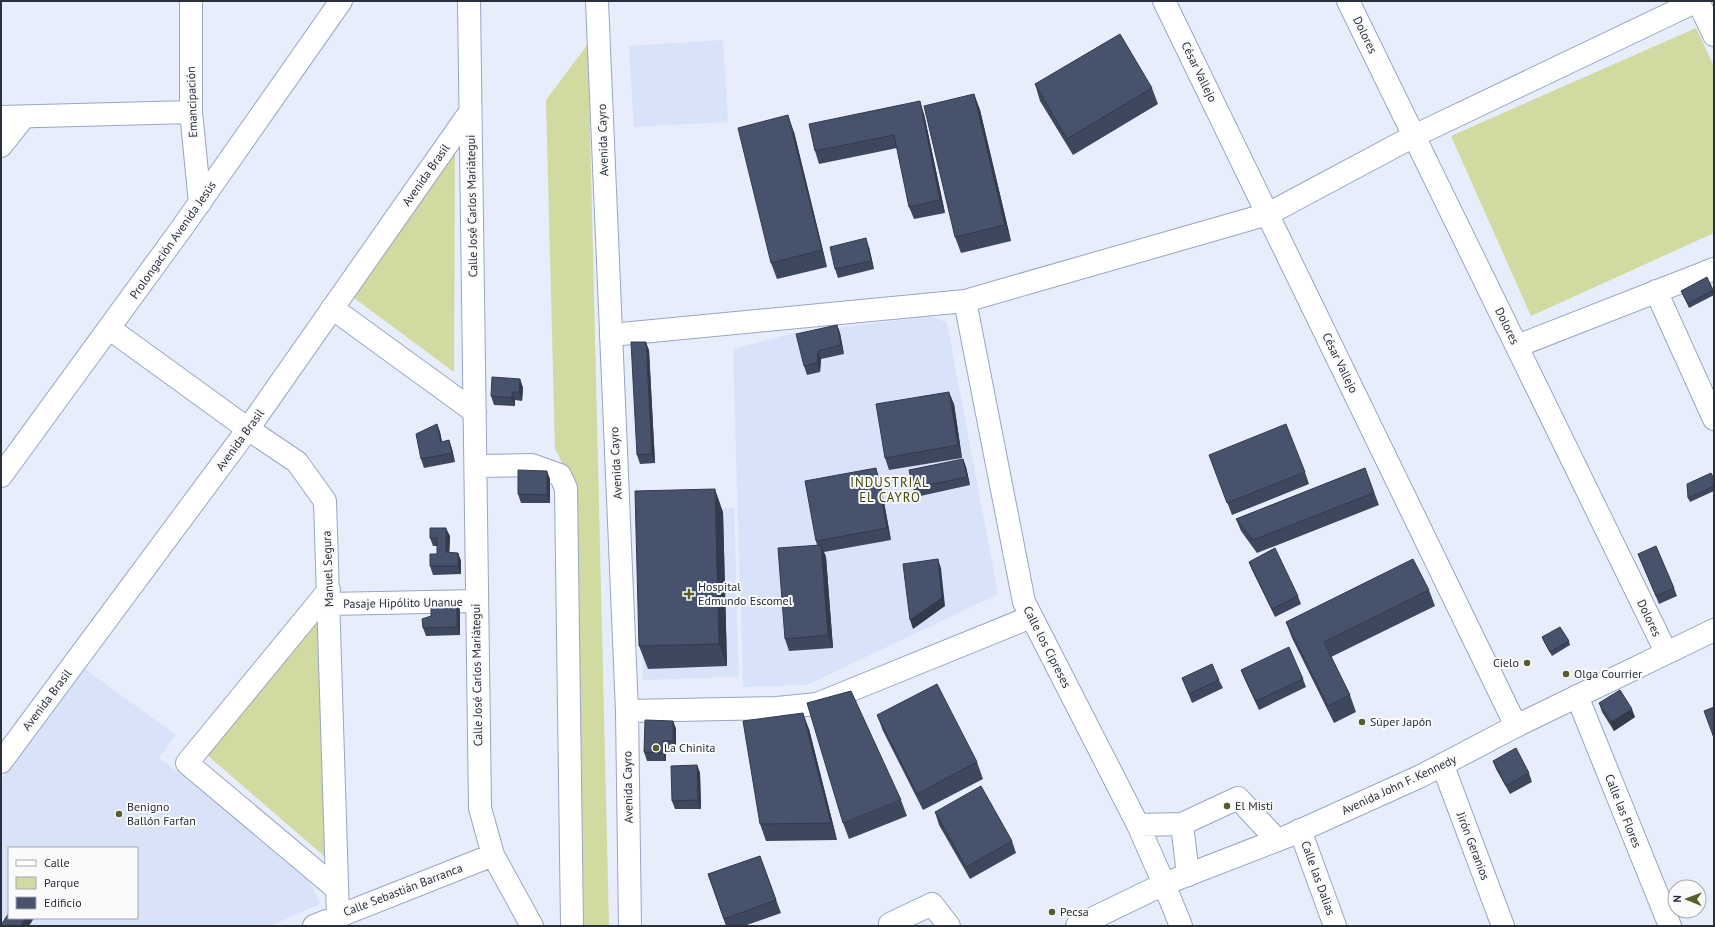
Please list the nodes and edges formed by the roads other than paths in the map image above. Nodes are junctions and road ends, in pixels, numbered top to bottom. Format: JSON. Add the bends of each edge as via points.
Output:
{"nodes":[{"id":1,"x":191,"y":1,"type":"edge"},
{"id":2,"x":341,"y":1,"type":"edge"},
{"id":3,"x":469,"y":1,"type":"edge"},
{"id":4,"x":597,"y":1,"type":"edge"},
{"id":5,"x":1164,"y":1,"type":"edge"},
{"id":6,"x":1348,"y":1,"type":"edge"},
{"id":7,"x":1698,"y":1,"type":"edge"},
{"id":8,"x":1714,"y":35,"type":"edge"},
{"id":9,"x":191,"y":112,"type":"junction"},
{"id":10,"x":470,"y":112,"type":"junction"},
{"id":11,"x":24,"y":117,"type":"junction"},
{"id":12,"x":1,"y":118,"type":"edge"},
{"id":13,"x":1414,"y":136,"type":"junction"},
{"id":14,"x":1,"y":146,"type":"edge"},
{"id":15,"x":200,"y":203,"type":"junction"},
{"id":16,"x":1268,"y":214,"type":"junction"},
{"id":17,"x":1714,"y":269,"type":"edge"},
{"id":18,"x":1656,"y":292,"type":"junction"},
{"id":19,"x":966,"y":301,"type":"junction"},
{"id":20,"x":332,"y":308,"type":"junction"},
{"id":21,"x":110,"y":329,"type":"junction"},
{"id":22,"x":611,"y":335,"type":"junction"},
{"id":23,"x":1517,"y":346,"type":"junction"},
{"id":24,"x":475,"y":412,"type":"junction"},
{"id":25,"x":1714,"y":419,"type":"edge"},
{"id":26,"x":248,"y":429,"type":"junction"},
{"id":27,"x":476,"y":466,"type":"junction"},
{"id":28,"x":1,"y":476,"type":"edge"},
{"id":29,"x":329,"y":597,"type":"junction"},
{"id":30,"x":476,"y":601,"type":"junction"},
{"id":31,"x":1032,"y":617,"type":"junction"},
{"id":32,"x":1714,"y":631,"type":"edge"},
{"id":33,"x":1666,"y":652,"type":"junction"},
{"id":34,"x":1577,"y":696,"type":"junction"},
{"id":35,"x":627,"y":711,"type":"junction"},
{"id":36,"x":1516,"y":726,"type":"junction"},
{"id":37,"x":1,"y":762,"type":"edge"},
{"id":38,"x":1442,"y":766,"type":"junction"},
{"id":39,"x":1182,"y":824,"type":"junction"},
{"id":40,"x":1138,"y":825,"type":"junction"},
{"id":41,"x":1300,"y":830,"type":"junction"},
{"id":42,"x":1277,"y":840,"type":"junction"},
{"id":43,"x":493,"y":855,"type":"junction"},
{"id":44,"x":1188,"y":875,"type":"junction"},
{"id":45,"x":1164,"y":884,"type":"junction"},
{"id":46,"x":338,"y":889,"type":"junction"},
{"id":47,"x":338,"y":916,"type":"junction"},
{"id":48,"x":314,"y":926,"type":"edge"},
{"id":49,"x":532,"y":926,"type":"edge"},
{"id":50,"x":572,"y":926,"type":"edge"},
{"id":51,"x":630,"y":926,"type":"edge"},
{"id":52,"x":890,"y":926,"type":"edge"},
{"id":53,"x":948,"y":926,"type":"edge"},
{"id":54,"x":1077,"y":926,"type":"edge"},
{"id":55,"x":1181,"y":926,"type":"edge"},
{"id":56,"x":1336,"y":926,"type":"edge"},
{"id":57,"x":1503,"y":926,"type":"edge"},
{"id":58,"x":1670,"y":926,"type":"edge"}],
"edges":[{"from":1,"to":9,"type":"street","name":"Emancipación"},
{"from":2,"to":15,"type":"street","name":"Prolongación Avenida Jesús"},
{"from":3,"to":10,"type":"street","name":"Calle José Carlos Mariátegui"},
{"from":4,"to":22,"type":"street","name":"Avenida Cayro"},
{"from":5,"to":16,"type":"street","name":"César Vallejo"},
{"from":6,"to":13,"type":"street","name":"Dolores"},
{"from":7,"to":8,"type":"street"},
{"from":7,"to":13,"type":"street"},
{"from":9,"to":11,"type":"street"},
{"from":9,"to":15,"type":"street","name":"Emancipación"},
{"from":10,"to":20,"type":"street","name":"Avenida Brasil"},
{"from":10,"to":24,"type":"street","name":"Calle José Carlos Mariátegui"},
{"from":11,"to":12,"type":"street"},
{"from":11,"to":14,"type":"street"},
{"from":13,"to":16,"type":"street"},
{"from":13,"to":23,"type":"street","name":"Dolores"},
{"from":15,"to":21,"type":"street","name":"Prolongación Avenida Jesús"},
{"from":16,"to":19,"type":"street"},
{"from":16,"to":36,"type":"street","name":"César Vallejo"},
{"from":17,"to":18,"type":"street"},
{"from":18,"to":23,"type":"street"},
{"from":18,"to":25,"type":"street"},
{"from":19,"to":22,"type":"street"},
{"from":19,"to":31,"type":"street","name":"Calle los Cipreses","via":[[1024,602]]},
{"from":20,"to":24,"type":"street"},
{"from":20,"to":26,"type":"street","name":"Avenida Brasil"},
{"from":21,"to":26,"type":"street","name":"Manuel Segura"},
{"from":21,"to":28,"type":"street","name":"Prolongación Avenida Jesús"},
{"from":22,"to":35,"type":"street","name":"Avenida Cayro"},
{"from":23,"to":33,"type":"street","name":"Dolores"},
{"from":24,"to":27,"type":"street","name":"Calle José Carlos Mariátegui"},
{"from":26,"to":29,"type":"street","name":"Manuel Segura","via":[[297,462],[325,501]]},
{"from":26,"to":37,"type":"street","name":"Avenida Brasil"},
{"from":27,"to":30,"type":"street","name":"Calle José Carlos Mariátegui"},
{"from":27,"to":50,"type":"street","via":[[532,465],[560,475],[566,488]]},
{"from":29,"to":30,"type":"street","name":"Pasaje Hipólito Unanue"},
{"from":29,"to":46,"type":"street","name":"Manuel Segura"},
{"from":29,"to":46,"type":"street","via":[[188,763]]},
{"from":30,"to":43,"type":"street","name":"Calle José Carlos Mariátegui","via":[[480,808]]},
{"from":31,"to":35,"type":"street","via":[[817,704],[777,708]]},
{"from":31,"to":40,"type":"street","name":"Calle los Cipreses"},
{"from":32,"to":33,"type":"street","name":"Avenida John F. Kennedy"},
{"from":33,"to":34,"type":"street","name":"Avenida John F. Kennedy"},
{"from":34,"to":36,"type":"street","name":"Avenida John F. Kennedy"},
{"from":34,"to":58,"type":"street","name":"Calle las Flores"},
{"from":35,"to":51,"type":"street","name":"Avenida Cayro"},
{"from":36,"to":38,"type":"street","name":"Avenida John F. Kennedy"},
{"from":38,"to":41,"type":"street","name":"Avenida John F. Kennedy"},
{"from":38,"to":57,"type":"street","name":"Jirón Geranios"},
{"from":39,"to":40,"type":"street"},
{"from":39,"to":42,"type":"street","via":[[1238,798]]},
{"from":39,"to":44,"type":"street"},
{"from":40,"to":45,"type":"street","name":"Calle los Cipreses"},
{"from":41,"to":42,"type":"street","name":"Avenida John F. Kennedy"},
{"from":41,"to":56,"type":"street","name":"Calle las Dalias"},
{"from":42,"to":44,"type":"street","name":"Avenida John F. Kennedy"},
{"from":43,"to":47,"type":"street","name":"Calle Sebastián Barranca"},
{"from":43,"to":49,"type":"street","name":"Calle José Carlos Mariátegui"},
{"from":44,"to":45,"type":"street","name":"Avenida John F. Kennedy"},
{"from":45,"to":54,"type":"street","name":"Avenida John F. Kennedy"},
{"from":45,"to":55,"type":"street","name":"Calle los Cipreses"},
{"from":46,"to":47,"type":"street","name":"Manuel Segura"},
{"from":47,"to":48,"type":"street","name":"Calle Sebastián Barranca"},
{"from":52,"to":53,"type":"street","via":[[932,904]]}]}
